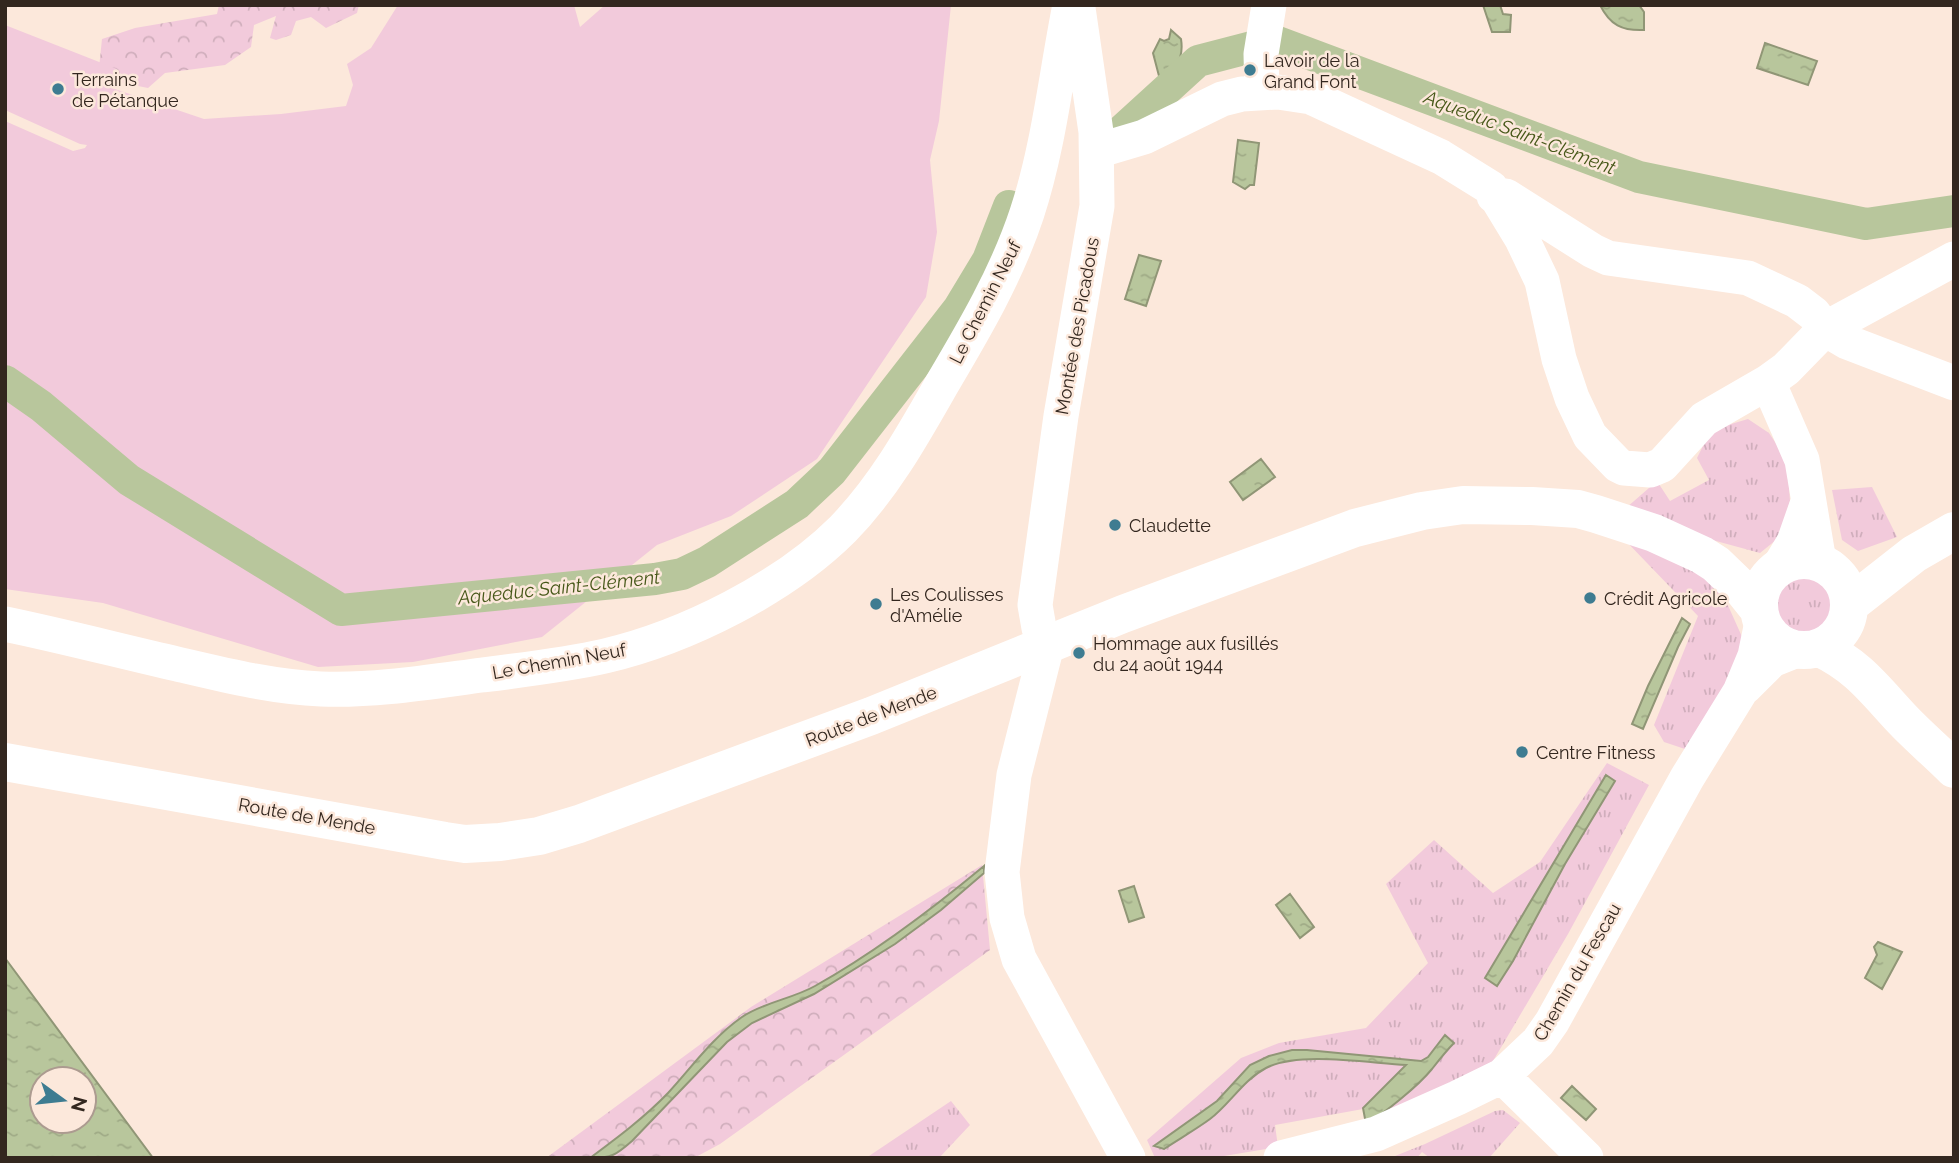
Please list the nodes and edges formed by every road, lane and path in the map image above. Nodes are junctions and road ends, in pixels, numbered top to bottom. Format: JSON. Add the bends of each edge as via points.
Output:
{"nodes":[{"id":1,"x":1070,"y":5,"type":"edge"},
{"id":2,"x":1078,"y":5,"type":"edge"},
{"id":3,"x":1269,"y":5,"type":"edge"},
{"id":4,"x":1262,"y":92,"type":"junction"},
{"id":5,"x":1097,"y":151,"type":"junction"},
{"id":6,"x":1483,"y":186,"type":"junction"},
{"id":7,"x":1954,"y":259,"type":"edge"},
{"id":8,"x":1825,"y":329,"type":"junction"},
{"id":9,"x":1768,"y":382,"type":"junction"},
{"id":10,"x":1954,"y":383,"type":"edge"},
{"id":11,"x":1808,"y":502,"type":"junction"},
{"id":12,"x":1954,"y":531,"type":"edge"},
{"id":13,"x":1914,"y":554,"type":"junction"},
{"id":14,"x":1824,"y":565,"type":"junction"},
{"id":15,"x":1767,"y":594,"type":"junction"},
{"id":16,"x":5,"y":624,"type":"edge"},
{"id":17,"x":1828,"y":632,"type":"junction"},
{"id":18,"x":1047,"y":645,"type":"junction"},
{"id":19,"x":1740,"y":692,"type":"junction"},
{"id":20,"x":5,"y":762,"type":"edge"},
{"id":21,"x":1954,"y":769,"type":"edge"},
{"id":22,"x":1502,"y":1076,"type":"junction"},
{"id":23,"x":1128,"y":1158,"type":"edge"},
{"id":24,"x":1280,"y":1158,"type":"edge"},
{"id":25,"x":1586,"y":1158,"type":"edge"}],
"edges":[{"from":1,"to":16,"type":"street","name":"Le Chemin Neuf","via":[[1041,164],[1020,232],[992,295],[878,487],[824,546],[762,589],[685,628],[610,655],[523,671],[345,689],[288,686],[223,675]]},
{"from":2,"to":5,"type":"street","name":"Montée des Picadous"},
{"from":3,"to":4,"type":"street","via":[[1261,54]]},
{"from":4,"to":5,"type":"street","via":[[1222,99],[1144,137]]},
{"from":4,"to":6,"type":"street","via":[[1311,97],[1413,142]]},
{"from":5,"to":18,"type":"street","name":"Montée des Picadous","via":[[1097,206],[1034,605]]},
{"from":6,"to":8,"type":"street","via":[[1608,258],[1735,275],[1797,301]]},
{"from":6,"to":9,"type":"street","via":[[1538,269],[1572,398],[1590,436],[1618,465],[1630,470],[1656,468],[1668,461],[1704,419]]},
{"from":7,"to":8,"type":"street"},
{"from":8,"to":9,"type":"street"},
{"from":8,"to":10,"type":"street","via":[[1856,346]]},
{"from":9,"to":11,"type":"street","via":[[1799,450]]},
{"from":11,"to":14,"type":"street"},
{"from":11,"to":15,"type":"street","name":"Chemin du Fescau"},
{"from":12,"to":13,"type":"street"},
{"from":13,"to":14,"type":"street","via":[[1860,572]]},
{"from":13,"to":17,"type":"street"},
{"from":14,"to":15,"type":"street","via":[[1805,559],[1792,561]]},
{"from":14,"to":17,"type":"street","via":[[1840,577],[1847,590]]},
{"from":15,"to":17,"type":"street","via":[[1770,635],[1783,645]]},
{"from":15,"to":18,"type":"street","name":"Route de Mende","via":[[1654,533],[1578,509],[1463,505],[1355,528]]},
{"from":15,"to":19,"type":"street","name":"Chemin du Fescau","via":[[1755,656]]},
{"from":17,"to":19,"type":"street","name":"Chemin du Fescau","via":[[1773,660]]},
{"from":17,"to":21,"type":"street","via":[[1904,721]]},
{"from":18,"to":20,"type":"street","name":"Route de Mende","via":[[579,824],[500,842],[445,842]]},
{"from":18,"to":23,"type":"street","via":[[1014,775],[1003,872],[1007,918],[1019,959]]},
{"from":19,"to":22,"type":"street","name":"Chemin du Fescau","via":[[1552,1022]]},
{"from":22,"to":24,"type":"street","name":"Chemin du Fescau","via":[[1376,1134]]},
{"from":22,"to":25,"type":"street"}]}
